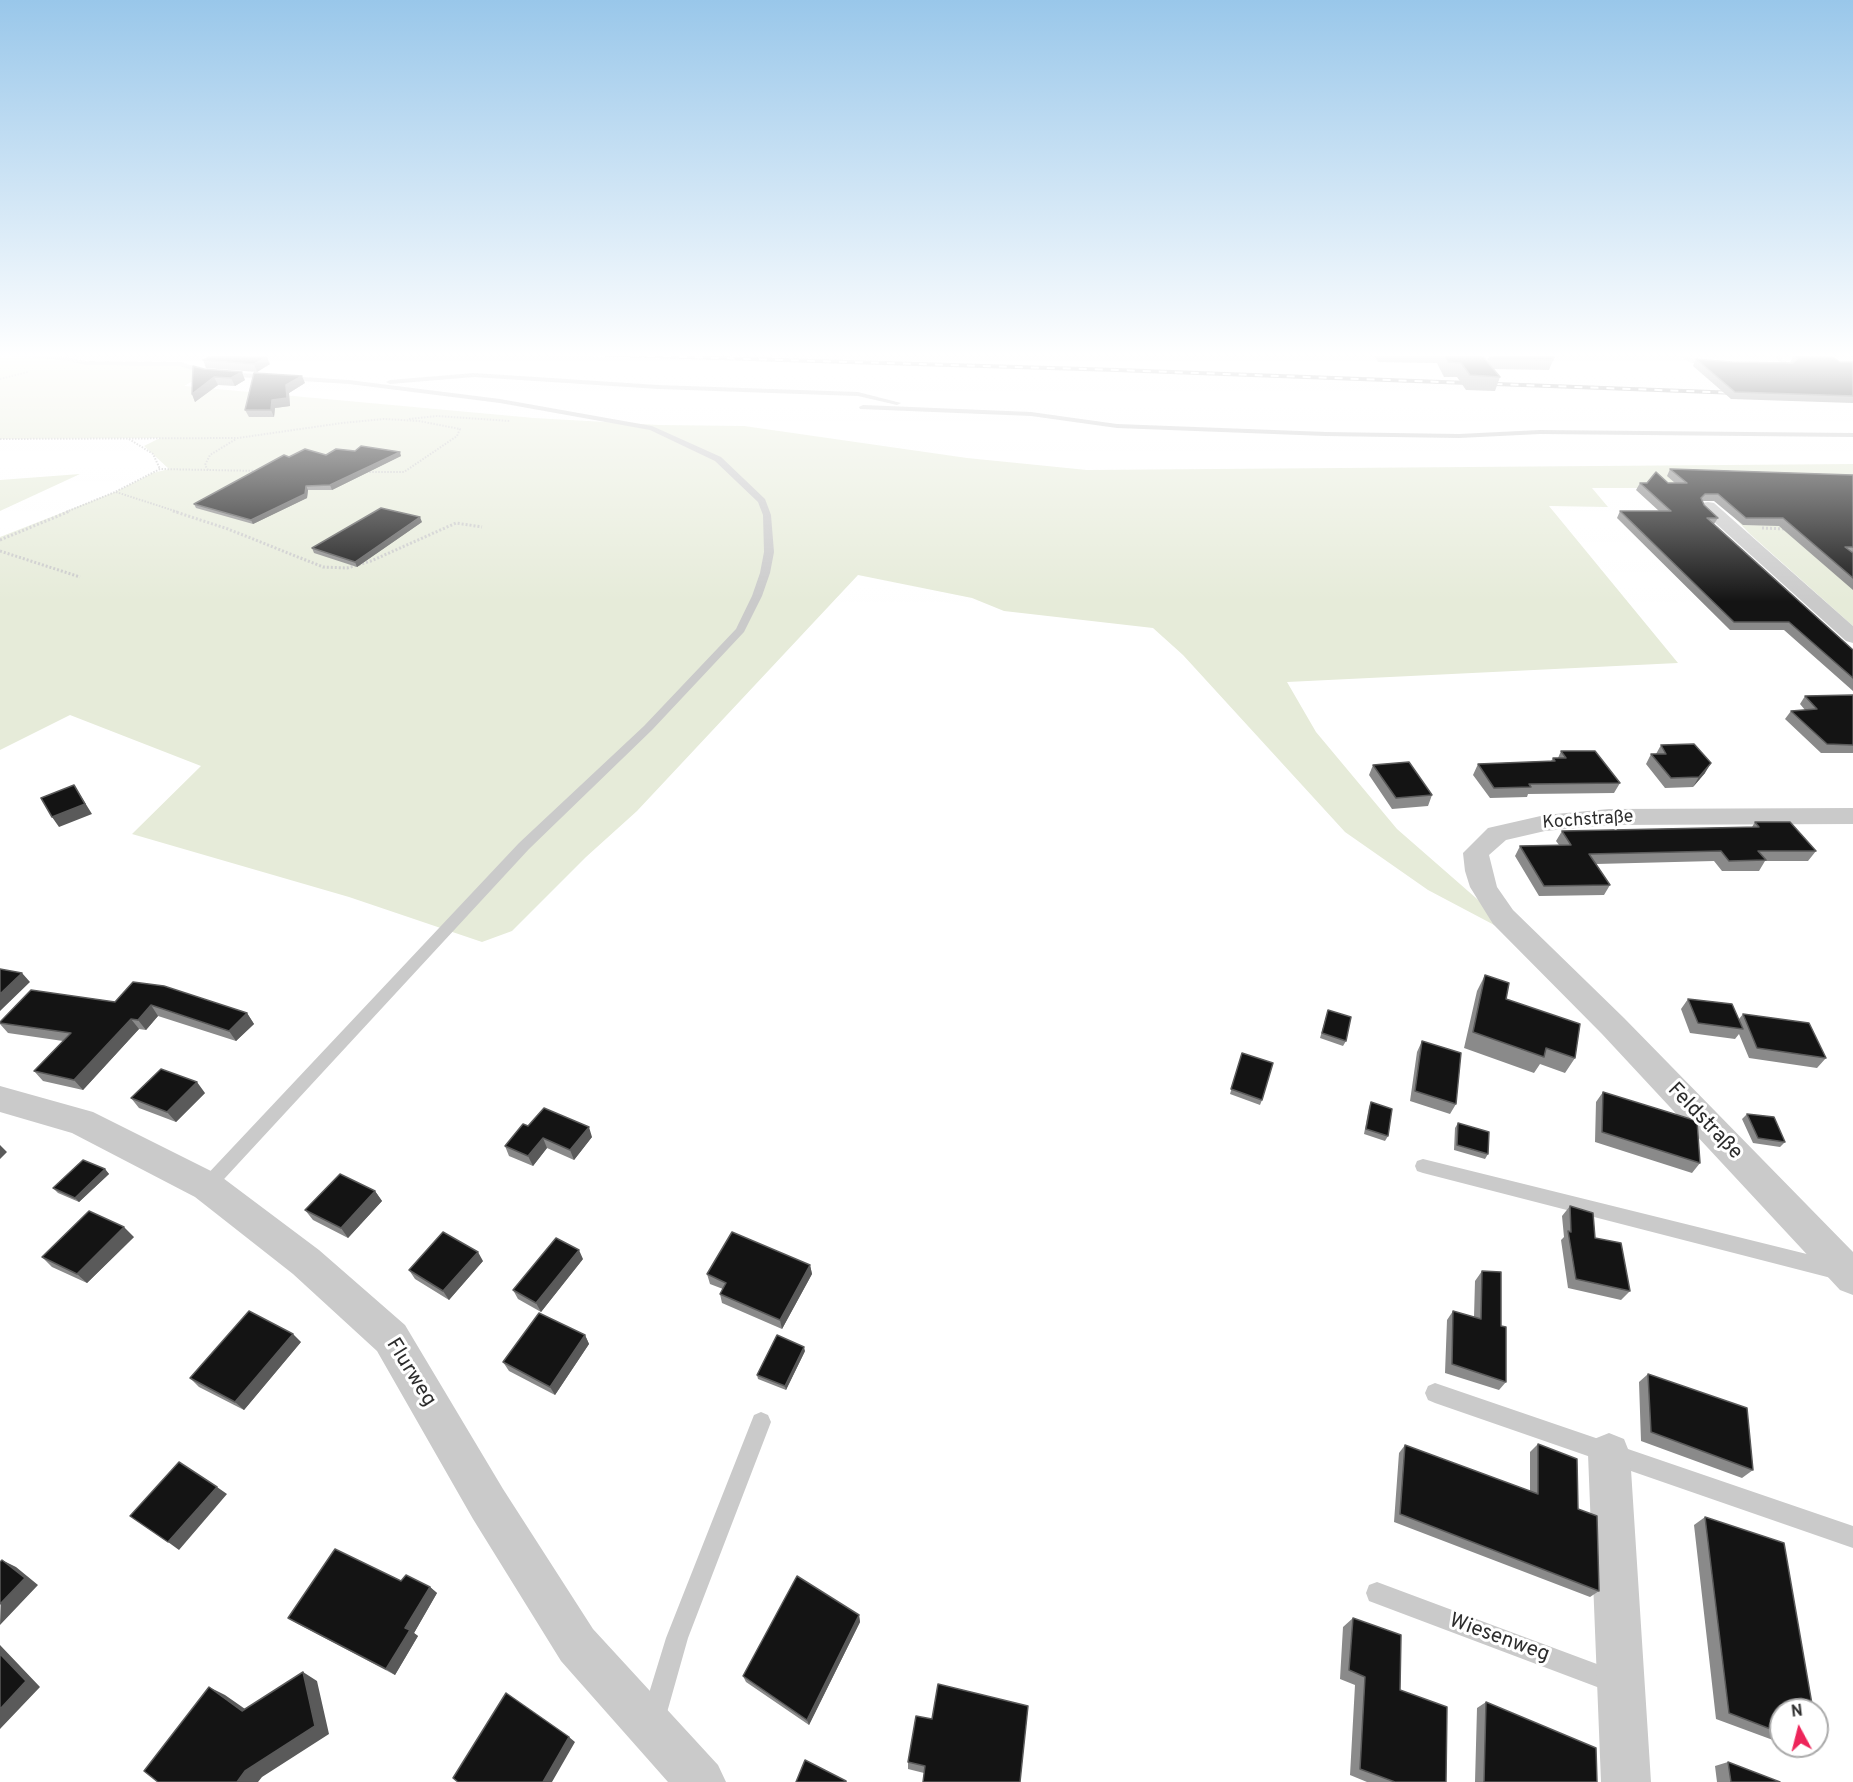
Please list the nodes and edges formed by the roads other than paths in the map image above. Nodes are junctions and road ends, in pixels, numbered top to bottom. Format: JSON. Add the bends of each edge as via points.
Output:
{"nodes":[{"id":1,"x":672,"y":436,"type":"edge"},
{"id":2,"x":1708,"y":507,"type":"edge"},
{"id":3,"x":1853,"y":637,"type":"edge"},
{"id":4,"x":1853,"y":816,"type":"edge"},
{"id":5,"x":1555,"y":967,"type":"joint"},
{"id":6,"x":0,"y":1099,"type":"edge"},
{"id":7,"x":1423,"y":1166,"type":"dead end"},
{"id":8,"x":207,"y":1186,"type":"junction"},
{"id":9,"x":1851,"y":1276,"type":"edge"},
{"id":10,"x":1435,"y":1393,"type":"dead end"},
{"id":11,"x":761,"y":1422,"type":"dead end"},
{"id":12,"x":1609,"y":1454,"type":"junction"},
{"id":13,"x":1853,"y":1537,"type":"edge"},
{"id":14,"x":1377,"y":1593,"type":"dead end"},
{"id":15,"x":1620,"y":1684,"type":"junction"},
{"id":16,"x":651,"y":1726,"type":"junction"},
{"id":17,"x":701,"y":1782,"type":"edge"},
{"id":18,"x":1626,"y":1782,"type":"edge"}],
"edges":[{"from":1,"to":8,"type":"lane","via":[[718,459],[762,501],[769,552],[757,596],[740,630],[648,728],[524,846]]},
{"from":2,"to":3,"type":"street"},
{"from":4,"to":5,"type":"street","name":"Kochstraße","via":[[1609,817],[1545,823],[1497,834],[1476,853],[1476,871],[1503,917]]},
{"from":5,"to":9,"type":"street","name":"Feldstraße"},
{"from":6,"to":8,"type":"street","name":"Flurweg","via":[[81,1122]]},
{"from":7,"to":9,"type":"lane"},
{"from":8,"to":16,"type":"street","name":"Flurweg","via":[[306,1262],[391,1338],[488,1504],[577,1645]]},
{"from":10,"to":12,"type":"lane"},
{"from":11,"to":16,"type":"lane","via":[[677,1638]]},
{"from":12,"to":13,"type":"lane"},
{"from":12,"to":15,"type":"street"},
{"from":14,"to":15,"type":"lane","name":"Wiesenweg"},
{"from":15,"to":18,"type":"street"},
{"from":16,"to":17,"type":"street","name":"Flurweg"}]}
